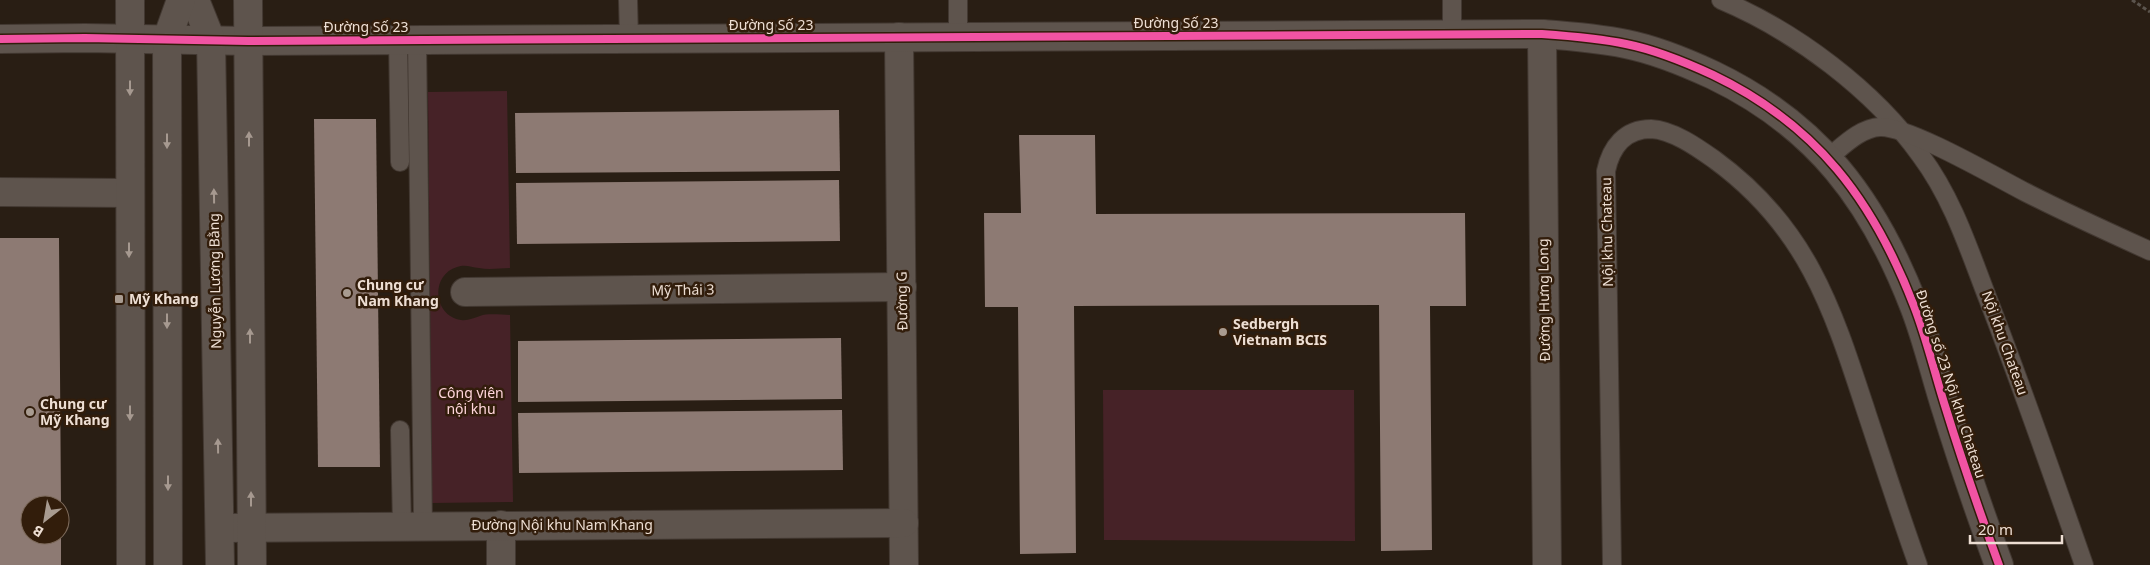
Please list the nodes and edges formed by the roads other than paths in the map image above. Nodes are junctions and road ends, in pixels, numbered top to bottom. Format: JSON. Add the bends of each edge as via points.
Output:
{"nodes":[{"id":1,"x":130,"y":0,"type":"edge"},
{"id":2,"x":181,"y":0,"type":"edge"},
{"id":3,"x":195,"y":0,"type":"edge"},
{"id":4,"x":248,"y":0,"type":"edge"},
{"id":5,"x":628,"y":0,"type":"edge"},
{"id":6,"x":958,"y":0,"type":"edge"},
{"id":7,"x":1452,"y":0,"type":"edge"},
{"id":8,"x":1721,"y":0,"type":"edge"},
{"id":9,"x":1452,"y":34,"type":"junction"},
{"id":10,"x":1542,"y":34,"type":"junction"},
{"id":11,"x":958,"y":36,"type":"junction"},
{"id":12,"x":899,"y":37,"type":"junction"},
{"id":13,"x":629,"y":38,"type":"junction"},
{"id":14,"x":0,"y":39,"type":"edge"},
{"id":15,"x":130,"y":39,"type":"junction"},
{"id":16,"x":167,"y":39,"type":"junction"},
{"id":17,"x":408,"y":39,"type":"junction"},
{"id":18,"x":211,"y":40,"type":"junction"},
{"id":19,"x":248,"y":41,"type":"junction"},
{"id":20,"x":1903,"y":132,"type":"junction"},
{"id":21,"x":1828,"y":158,"type":"junction"},
{"id":22,"x":400,"y":162,"type":"dead end"},
{"id":23,"x":0,"y":192,"type":"edge"},
{"id":24,"x":129,"y":193,"type":"junction"},
{"id":25,"x":2150,"y":251,"type":"edge"},
{"id":26,"x":902,"y":287,"type":"junction"},
{"id":27,"x":465,"y":292,"type":"dead end"},
{"id":28,"x":400,"y":430,"type":"dead end"},
{"id":29,"x":904,"y":522,"type":"junction"},
{"id":30,"x":412,"y":526,"type":"junction"},
{"id":31,"x":501,"y":526,"type":"junction"},
{"id":32,"x":252,"y":527,"type":"junction"},
{"id":33,"x":220,"y":528,"type":"junction"},
{"id":34,"x":131,"y":565,"type":"edge"},
{"id":35,"x":168,"y":565,"type":"edge"},
{"id":36,"x":220,"y":565,"type":"edge"},
{"id":37,"x":252,"y":565,"type":"edge"},
{"id":38,"x":501,"y":565,"type":"edge"},
{"id":39,"x":904,"y":565,"type":"edge"},
{"id":40,"x":1547,"y":565,"type":"edge"},
{"id":41,"x":1612,"y":565,"type":"edge"},
{"id":42,"x":1918,"y":565,"type":"edge"},
{"id":43,"x":1999,"y":565,"type":"edge"},
{"id":44,"x":2084,"y":565,"type":"edge"}],
"edges":[{"from":1,"to":15,"type":"street"},
{"from":2,"to":16,"type":"street"},
{"from":3,"to":18,"type":"street","name":"Nguyễn Lương Bằng"},
{"from":4,"to":19,"type":"street"},
{"from":5,"to":13,"type":"lane"},
{"from":6,"to":11,"type":"lane"},
{"from":7,"to":9,"type":"lane"},
{"from":8,"to":20,"type":"lane","name":"Nội khu Chateau","via":[[1762,20],[1814,53],[1871,100]]},
{"from":9,"to":10,"type":"street","name":"Đường Số 23"},
{"from":9,"to":11,"type":"street","name":"Đường Số 23"},
{"from":10,"to":21,"type":"street","name":"Đường số 23 Nội khu Chateau","via":[[1626,44],[1690,64],[1754,96],[1807,137]]},
{"from":10,"to":40,"type":"street","name":"Đường Hưng Long"},
{"from":11,"to":12,"type":"street","name":"Đường Số 23"},
{"from":12,"to":13,"type":"street","name":"Đường Số 23"},
{"from":12,"to":26,"type":"street","name":"Đường G"},
{"from":13,"to":17,"type":"street","name":"Đường Số 23"},
{"from":14,"to":15,"type":"street","name":"Đường Số 23"},
{"from":15,"to":16,"type":"street","name":"Đường Số 23"},
{"from":15,"to":24,"type":"street","one_way":true},
{"from":16,"to":18,"type":"street","name":"Đường Số 23"},
{"from":16,"to":35,"type":"street","one_way":true},
{"from":17,"to":19,"type":"street","name":"Đường Số 23"},
{"from":17,"to":22,"type":"lane"},
{"from":17,"to":30,"type":"lane"},
{"from":18,"to":19,"type":"street","name":"Đường Số 23"},
{"from":33,"to":18,"type":"street","name":"Nguyễn Lương Bằng","one_way":true},
{"from":32,"to":19,"type":"street","one_way":true},
{"from":20,"to":21,"type":"lane","name":"Nội khu Chateau","via":[[1872,128]]},
{"from":20,"to":25,"type":"lane","name":"Nội khu Chateau"},
{"from":20,"to":44,"type":"lane","name":"Nội khu Chateau","via":[[1942,187],[1958,221],[2010,354]]},
{"from":21,"to":43,"type":"street","name":"Đường số 23 Nội khu Chateau","via":[[1866,207],[1911,299]]},
{"from":23,"to":24,"type":"street"},
{"from":24,"to":34,"type":"street","one_way":true},
{"from":26,"to":27,"type":"street","name":"Mỹ Thái 3"},
{"from":26,"to":29,"type":"street","name":"Đường G"},
{"from":28,"to":30,"type":"lane"},
{"from":29,"to":31,"type":"street","name":"Đường Nội khu Nam Khang"},
{"from":29,"to":39,"type":"street","name":"Đường G"},
{"from":30,"to":31,"type":"street","name":"Đường Nội khu Nam Khang"},
{"from":30,"to":32,"type":"street","name":"Đường Nội khu Nam Khang"},
{"from":31,"to":38,"type":"street"},
{"from":32,"to":33,"type":"street","name":"Đường Nội khu Nam Khang"},
{"from":32,"to":37,"type":"street"},
{"from":33,"to":36,"type":"street","name":"Nguyễn Lương Bằng"},
{"from":41,"to":42,"type":"lane","name":"Nội khu Chateau","via":[[1606,171],[1614,148],[1622,139],[1644,129],[1656,129],[1678,138],[1724,167],[1764,203],[1801,250],[1814,271],[1838,327]]}]}
